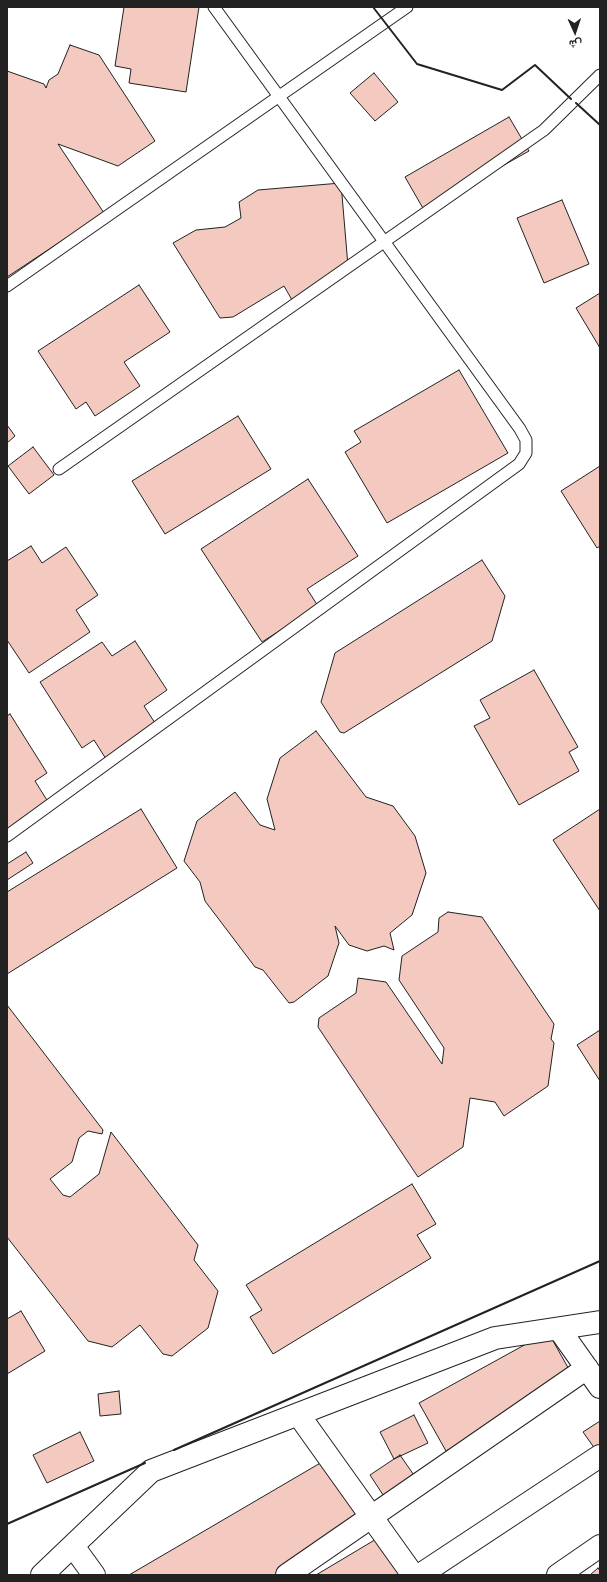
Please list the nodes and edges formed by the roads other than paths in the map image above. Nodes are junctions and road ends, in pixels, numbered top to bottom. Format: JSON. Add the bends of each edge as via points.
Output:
{"nodes":[{"id":1,"x":214,"y":7,"type":"edge"},
{"id":2,"x":407,"y":7,"type":"edge"},
{"id":3,"x":600,"y":75,"type":"edge"},
{"id":4,"x":279,"y":96,"type":"junction"},
{"id":5,"x":384,"y":242,"type":"junction"},
{"id":6,"x":7,"y":286,"type":"edge"},
{"id":7,"x":60,"y":469,"type":"dead end"},
{"id":8,"x":7,"y":836,"type":"edge"},
{"id":9,"x":600,"y":1322,"type":"edge"},
{"id":10,"x":559,"y":1329,"type":"junction"},
{"id":11,"x":587,"y":1368,"type":"junction"},
{"id":12,"x":600,"y":1387,"type":"edge"},
{"id":13,"x":298,"y":1414,"type":"junction"},
{"id":14,"x":600,"y":1456,"type":"edge"},
{"id":15,"x":372,"y":1516,"type":"junction"},
{"id":16,"x":73,"y":1546,"type":"junction"},
{"id":17,"x":600,"y":1546,"type":"edge"},
{"id":18,"x":42,"y":1575,"type":"edge"},
{"id":19,"x":94,"y":1575,"type":"edge"},
{"id":20,"x":287,"y":1575,"type":"edge"},
{"id":21,"x":413,"y":1575,"type":"edge"},
{"id":22,"x":420,"y":1575,"type":"edge"},
{"id":23,"x":558,"y":1575,"type":"edge"}],
"edges":[{"from":1,"to":4,"type":"lane"},
{"from":2,"to":4,"type":"lane"},
{"from":3,"to":5,"type":"lane","via":[[544,130]]},
{"from":4,"to":5,"type":"lane"},
{"from":4,"to":6,"type":"lane"},
{"from":5,"to":7,"type":"lane"},
{"from":5,"to":8,"type":"lane","via":[[520,429],[526,440],[526,453],[519,464]]},
{"from":9,"to":10,"type":"street"},
{"from":10,"to":11,"type":"street"},
{"from":10,"to":13,"type":"street","via":[[496,1338]]},
{"from":11,"to":12,"type":"street"},
{"from":11,"to":15,"type":"street"},
{"from":13,"to":15,"type":"street"},
{"from":13,"to":16,"type":"street","via":[[151,1471]]},
{"from":14,"to":22,"type":"street"},
{"from":15,"to":20,"type":"street"},
{"from":15,"to":21,"type":"street"},
{"from":16,"to":18,"type":"street"},
{"from":16,"to":19,"type":"street"},
{"from":17,"to":23,"type":"street"}]}
